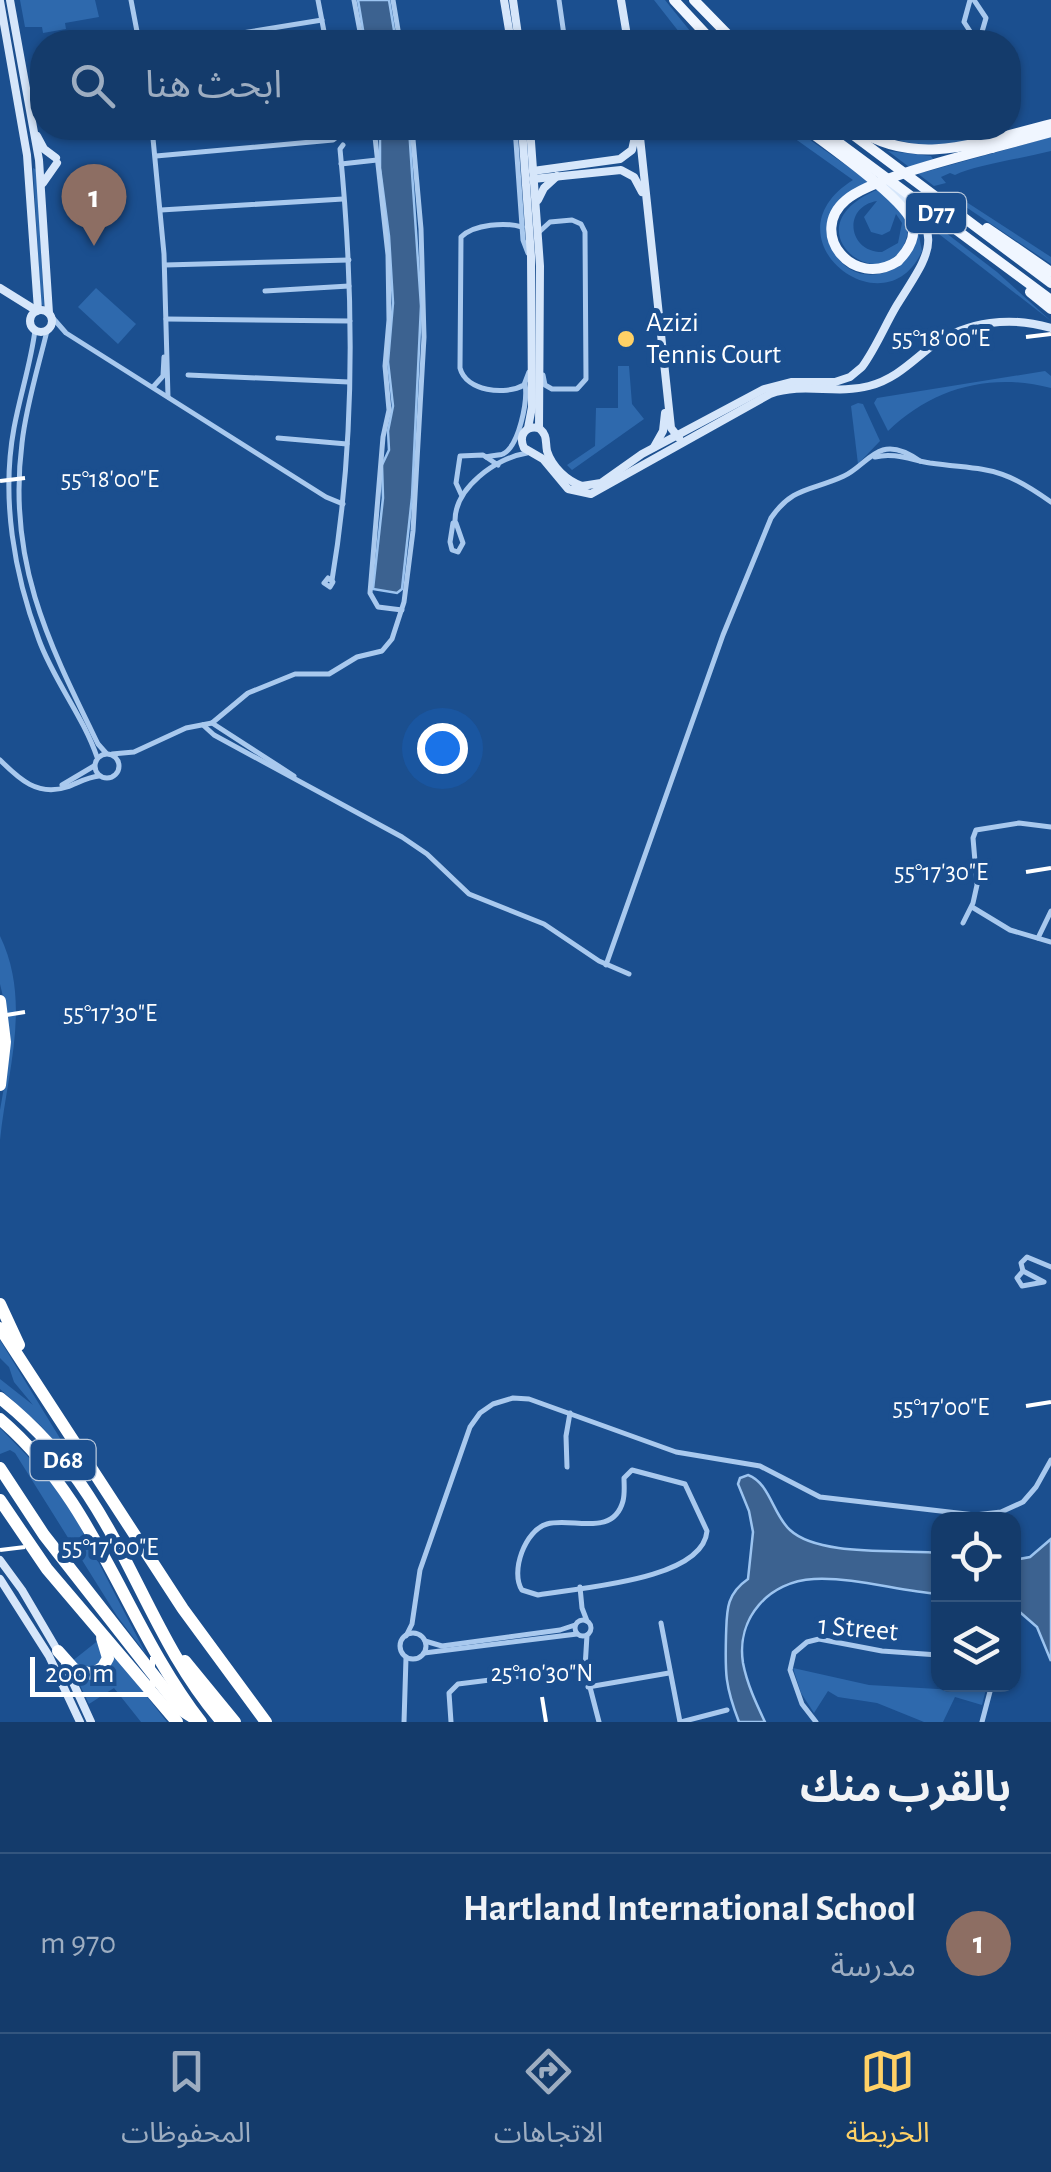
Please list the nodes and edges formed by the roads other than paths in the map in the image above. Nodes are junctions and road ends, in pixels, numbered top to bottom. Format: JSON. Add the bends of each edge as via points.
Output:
{"nodes":[{"id":1,"x":10,"y":0,"type":"edge"},
{"id":2,"x":131,"y":0,"type":"edge"},
{"id":3,"x":318,"y":0,"type":"edge"},
{"id":4,"x":354,"y":0,"type":"edge"},
{"id":5,"x":393,"y":0,"type":"edge"},
{"id":6,"x":504,"y":0,"type":"edge"},
{"id":7,"x":513,"y":0,"type":"edge"},
{"id":8,"x":559,"y":0,"type":"edge"},
{"id":9,"x":622,"y":0,"type":"edge"},
{"id":10,"x":674,"y":0,"type":"edge"},
{"id":11,"x":694,"y":0,"type":"edge"},
{"id":12,"x":972,"y":0,"type":"edge"},
{"id":13,"x":0,"y":2,"type":"edge"},
{"id":14,"x":979,"y":10,"type":"junction"},
{"id":15,"x":968,"y":12,"type":"junction"},
{"id":16,"x":322,"y":20,"type":"junction"},
{"id":17,"x":982,"y":29,"type":"joint"},
{"id":18,"x":137,"y":30,"type":"edge"},
{"id":19,"x":260,"y":30,"type":"edge"},
{"id":20,"x":324,"y":30,"type":"edge"},
{"id":21,"x":360,"y":30,"type":"edge"},
{"id":22,"x":398,"y":30,"type":"edge"},
{"id":23,"x":509,"y":30,"type":"edge"},
{"id":24,"x":517,"y":30,"type":"edge"},
{"id":25,"x":563,"y":30,"type":"edge"},
{"id":26,"x":626,"y":30,"type":"edge"},
{"id":27,"x":703,"y":30,"type":"edge"},
{"id":28,"x":723,"y":30,"type":"edge"},
{"id":29,"x":970,"y":30,"type":"joint"},
{"id":30,"x":30,"y":110,"type":"edge"},
{"id":31,"x":1051,"y":124,"type":"edge"},
{"id":32,"x":1021,"y":131,"type":"edge"},
{"id":33,"x":1051,"y":132,"type":"edge"},
{"id":34,"x":34,"y":140,"type":"edge"},
{"id":35,"x":39,"y":140,"type":"edge"},
{"id":36,"x":154,"y":140,"type":"edge"},
{"id":37,"x":333,"y":140,"type":"edge"},
{"id":38,"x":375,"y":140,"type":"edge"},
{"id":39,"x":413,"y":140,"type":"edge"},
{"id":40,"x":518,"y":140,"type":"edge"},
{"id":41,"x":521,"y":140,"type":"edge"},
{"id":42,"x":531,"y":140,"type":"edge"},
{"id":43,"x":634,"y":140,"type":"edge"},
{"id":44,"x":639,"y":140,"type":"edge"},
{"id":45,"x":820,"y":140,"type":"edge"},
{"id":46,"x":835,"y":140,"type":"edge"},
{"id":47,"x":861,"y":140,"type":"edge"},
{"id":48,"x":878,"y":140,"type":"edge"},
{"id":49,"x":985,"y":140,"type":"edge"},
{"id":50,"x":976,"y":142,"type":"joint"},
{"id":51,"x":343,"y":145,"type":"dead end"},
{"id":52,"x":532,"y":145,"type":"junction"},
{"id":53,"x":156,"y":156,"type":"junction"},
{"id":54,"x":377,"y":160,"type":"junction"},
{"id":55,"x":33,"y":162,"type":"junction"},
{"id":56,"x":341,"y":164,"type":"junction"},
{"id":57,"x":558,"y":172,"type":"junction"},
{"id":58,"x":530,"y":175,"type":"junction"},
{"id":59,"x":867,"y":176,"type":"junction"},
{"id":60,"x":920,"y":183,"type":"junction"},
{"id":61,"x":41,"y":187,"type":"junction"},
{"id":62,"x":344,"y":199,"type":"junction"},
{"id":63,"x":536,"y":204,"type":"junction"},
{"id":64,"x":161,"y":210,"type":"junction"},
{"id":65,"x":649,"y":220,"type":"junction"},
{"id":66,"x":522,"y":227,"type":"junction"},
{"id":67,"x":538,"y":233,"type":"junction"},
{"id":68,"x":978,"y":245,"type":"junction"},
{"id":69,"x":530,"y":256,"type":"junction"},
{"id":70,"x":349,"y":260,"type":"junction"},
{"id":71,"x":164,"y":265,"type":"junction"},
{"id":72,"x":1048,"y":269,"type":"edge"},
{"id":73,"x":1051,"y":283,"type":"edge"},
{"id":74,"x":349,"y":286,"type":"junction"},
{"id":75,"x":0,"y":290,"type":"edge"},
{"id":76,"x":265,"y":291,"type":"dead end"},
{"id":77,"x":1051,"y":300,"type":"edge"},
{"id":78,"x":1051,"y":309,"type":"edge"},
{"id":79,"x":35,"y":313,"type":"junction"},
{"id":80,"x":50,"y":315,"type":"junction"},
{"id":81,"x":166,"y":319,"type":"junction"},
{"id":82,"x":350,"y":322,"type":"junction"},
{"id":83,"x":1051,"y":328,"type":"edge"},
{"id":84,"x":35,"y":330,"type":"junction"},
{"id":85,"x":47,"y":330,"type":"junction"},
{"id":86,"x":66,"y":333,"type":"junction"},
{"id":87,"x":166,"y":340,"type":"junction"},
{"id":88,"x":536,"y":350,"type":"junction"},
{"id":89,"x":188,"y":376,"type":"dead end"},
{"id":90,"x":350,"y":382,"type":"junction"},
{"id":91,"x":525,"y":384,"type":"junction"},
{"id":92,"x":152,"y":388,"type":"junction"},
{"id":93,"x":668,"y":394,"type":"junction"},
{"id":94,"x":168,"y":398,"type":"junction"},
{"id":95,"x":528,"y":428,"type":"junction"},
{"id":96,"x":539,"y":428,"type":"junction"},
{"id":97,"x":673,"y":437,"type":"junction"},
{"id":98,"x":278,"y":438,"type":"dead end"},
{"id":99,"x":521,"y":440,"type":"junction"},
{"id":100,"x":687,"y":441,"type":"junction"},
{"id":101,"x":347,"y":444,"type":"junction"},
{"id":102,"x":546,"y":445,"type":"junction"},
{"id":103,"x":652,"y":448,"type":"junction"},
{"id":104,"x":532,"y":453,"type":"junction"},
{"id":105,"x":511,"y":456,"type":"junction"},
{"id":106,"x":486,"y":457,"type":"junction"},
{"id":107,"x":498,"y":465,"type":"junction"},
{"id":108,"x":639,"y":468,"type":"junction"},
{"id":109,"x":461,"y":494,"type":"junction"},
{"id":110,"x":1051,"y":502,"type":"edge"},
{"id":111,"x":343,"y":504,"type":"junction"},
{"id":112,"x":454,"y":522,"type":"junction"},
{"id":113,"x":332,"y":580,"type":"dead end"},
{"id":114,"x":402,"y":610,"type":"junction"},
{"id":115,"x":212,"y":722,"type":"junction"},
{"id":116,"x":204,"y":725,"type":"junction"},
{"id":117,"x":140,"y":750,"type":"junction"},
{"id":118,"x":109,"y":754,"type":"junction"},
{"id":119,"x":97,"y":757,"type":"junction"},
{"id":120,"x":0,"y":758,"type":"edge"},
{"id":121,"x":264,"y":758,"type":"junction"},
{"id":122,"x":94,"y":766,"type":"junction"},
{"id":123,"x":119,"y":768,"type":"junction"},
{"id":124,"x":99,"y":776,"type":"junction"},
{"id":125,"x":1051,"y":827,"type":"edge"},
{"id":126,"x":972,"y":907,"type":"junction"},
{"id":127,"x":1051,"y":911,"type":"edge"},
{"id":128,"x":963,"y":923,"type":"dead end"},
{"id":129,"x":1038,"y":938,"type":"junction"},
{"id":130,"x":1051,"y":942,"type":"edge"},
{"id":131,"x":606,"y":964,"type":"junction"},
{"id":132,"x":629,"y":974,"type":"dead end"},
{"id":133,"x":0,"y":1001,"type":"edge"},
{"id":134,"x":0,"y":1084,"type":"edge"},
{"id":135,"x":1051,"y":1267,"type":"edge"},
{"id":136,"x":1024,"y":1271,"type":"junction"},
{"id":137,"x":1047,"y":1286,"type":"edge"},
{"id":138,"x":0,"y":1304,"type":"edge"},
{"id":139,"x":0,"y":1328,"type":"edge"},
{"id":140,"x":34,"y":1379,"type":"junction"},
{"id":141,"x":0,"y":1398,"type":"edge"},
{"id":142,"x":570,"y":1413,"type":"junction"},
{"id":143,"x":0,"y":1418,"type":"edge"},
{"id":144,"x":1051,"y":1460,"type":"edge"},
{"id":145,"x":567,"y":1467,"type":"dead end"},
{"id":146,"x":2,"y":1471,"type":"edge"},
{"id":147,"x":0,"y":1500,"type":"edge"},
{"id":148,"x":0,"y":1560,"type":"edge"},
{"id":149,"x":66,"y":1568,"type":"junction"},
{"id":150,"x":0,"y":1579,"type":"edge"},
{"id":151,"x":580,"y":1587,"type":"junction"},
{"id":152,"x":74,"y":1600,"type":"junction"},
{"id":153,"x":582,"y":1608,"type":"junction"},
{"id":154,"x":587,"y":1621,"type":"junction"},
{"id":155,"x":661,"y":1622,"type":"dead end"},
{"id":156,"x":577,"y":1623,"type":"junction"},
{"id":157,"x":412,"y":1624,"type":"junction"},
{"id":158,"x":158,"y":1629,"type":"junction"},
{"id":159,"x":419,"y":1635,"type":"junction"},
{"id":160,"x":581,"y":1635,"type":"junction"},
{"id":161,"x":406,"y":1636,"type":"junction"},
{"id":162,"x":519,"y":1637,"type":"junction"},
{"id":163,"x":425,"y":1642,"type":"junction"},
{"id":164,"x":112,"y":1643,"type":"junction"},
{"id":165,"x":58,"y":1651,"type":"junction"},
{"id":166,"x":424,"y":1653,"type":"junction"},
{"id":167,"x":931,"y":1654,"type":"edge"},
{"id":168,"x":404,"y":1655,"type":"junction"},
{"id":169,"x":416,"y":1658,"type":"junction"},
{"id":170,"x":584,"y":1668,"type":"junction"},
{"id":171,"x":668,"y":1673,"type":"junction"},
{"id":172,"x":407,"y":1674,"type":"junction"},
{"id":173,"x":588,"y":1687,"type":"junction"},
{"id":174,"x":241,"y":1692,"type":"junction"},
{"id":175,"x":990,"y":1692,"type":"edge"},
{"id":176,"x":727,"y":1710,"type":"dead end"},
{"id":177,"x":200,"y":1721,"type":"edge"},
{"id":178,"x":80,"y":1722,"type":"edge"},
{"id":179,"x":91,"y":1722,"type":"edge"},
{"id":180,"x":177,"y":1722,"type":"edge"},
{"id":181,"x":222,"y":1722,"type":"edge"},
{"id":182,"x":235,"y":1722,"type":"edge"},
{"id":183,"x":266,"y":1722,"type":"edge"},
{"id":184,"x":276,"y":1722,"type":"edge"},
{"id":185,"x":404,"y":1722,"type":"edge"},
{"id":186,"x":451,"y":1722,"type":"edge"},
{"id":187,"x":598,"y":1722,"type":"edge"},
{"id":188,"x":681,"y":1722,"type":"edge"},
{"id":189,"x":816,"y":1722,"type":"edge"},
{"id":190,"x":982,"y":1722,"type":"edge"}],
"edges":[{"from":1,"to":30,"type":"street"},
{"from":2,"to":18,"type":"street"},
{"from":3,"to":16,"type":"street"},
{"from":4,"to":21,"type":"street"},
{"from":5,"to":22,"type":"street"},
{"from":6,"to":23,"type":"street"},
{"from":7,"to":24,"type":"street"},
{"from":8,"to":25,"type":"street"},
{"from":9,"to":26,"type":"street"},
{"from":10,"to":27,"type":"main road"},
{"from":11,"to":28,"type":"main road"},
{"from":12,"to":14,"type":"street"},
{"from":12,"to":15,"type":"street"},
{"from":13,"to":55,"type":"street"},
{"from":14,"to":15,"type":"street"},
{"from":14,"to":17,"type":"street","via":[[986,18]]},
{"from":15,"to":29,"type":"street"},
{"from":16,"to":19,"type":"street"},
{"from":16,"to":20,"type":"street"},
{"from":17,"to":29,"type":"street"},
{"from":31,"to":32,"type":"main road"},
{"from":33,"to":59,"type":"main road","bridge":true,"via":[[883,182],[852,195],[835,215],[834,243],[866,270],[898,261],[911,243],[912,221],[905,210]]},
{"from":34,"to":55,"type":"street"},
{"from":35,"to":61,"type":"street","via":[[57,160]]},
{"from":36,"to":53,"type":"street"},
{"from":37,"to":53,"type":"street"},
{"from":38,"to":54,"type":"street"},
{"from":39,"to":114,"type":"street","via":[[424,313],[415,503]]},
{"from":40,"to":66,"type":"street"},
{"from":41,"to":58,"type":"street"},
{"from":42,"to":52,"type":"street"},
{"from":43,"to":57,"type":"street","via":[[620,159]]},
{"from":44,"to":65,"type":"street"},
{"from":45,"to":59,"type":"main road"},
{"from":46,"to":68,"type":"main road","number":"D77"},
{"from":47,"to":60,"type":"main road","number":"D77"},
{"from":48,"to":50,"type":"main road","via":[[938,151]]},
{"from":49,"to":50,"type":"main road"},
{"from":51,"to":56,"type":"street"},
{"from":52,"to":57,"type":"street"},
{"from":52,"to":58,"type":"street"},
{"from":53,"to":64,"type":"street"},
{"from":54,"to":56,"type":"street"},
{"from":54,"to":114,"type":"street","via":[[388,255],[389,404],[370,593],[378,607]]},
{"from":55,"to":61,"type":"street"},
{"from":55,"to":79,"type":"street"},
{"from":56,"to":62,"type":"street"},
{"from":57,"to":58,"type":"street"},
{"from":57,"to":63,"type":"street"},
{"from":57,"to":65,"type":"street","via":[[628,172],[639,183]]},
{"from":58,"to":63,"type":"street"},
{"from":58,"to":69,"type":"street"},
{"from":59,"to":97,"type":"street","via":[[917,212],[928,245],[924,265],[865,363],[840,381],[764,389]]},
{"from":60,"to":72,"type":"main road"},
{"from":60,"to":73,"type":"main road","number":"D77"},
{"from":61,"to":80,"type":"street"},
{"from":62,"to":64,"type":"street"},
{"from":62,"to":70,"type":"street"},
{"from":63,"to":67,"type":"street"},
{"from":64,"to":71,"type":"street"},
{"from":65,"to":93,"type":"street"},
{"from":66,"to":69,"type":"street"},
{"from":66,"to":91,"type":"street","via":[[470,229],[460,239],[460,368],[463,379],[476,386],[513,390]]},
{"from":67,"to":88,"type":"street"},
{"from":67,"to":88,"type":"street","via":[[554,221],[574,220],[584,230],[584,384],[548,388]]},
{"from":68,"to":77,"type":"main road","number":"D77"},
{"from":68,"to":78,"type":"main road"},
{"from":69,"to":88,"type":"street"},
{"from":70,"to":71,"type":"street"},
{"from":70,"to":74,"type":"street"},
{"from":71,"to":81,"type":"street"},
{"from":74,"to":76,"type":"street"},
{"from":74,"to":82,"type":"street"},
{"from":75,"to":79,"type":"street"},
{"from":79,"to":80,"type":"street"},
{"from":79,"to":84,"type":"street"},
{"from":80,"to":85,"type":"street"},
{"from":80,"to":86,"type":"street"},
{"from":81,"to":82,"type":"street"},
{"from":81,"to":87,"type":"street"},
{"from":82,"to":90,"type":"street"},
{"from":83,"to":100,"type":"street","via":[[1010,321],[967,328],[882,382],[776,392]]},
{"from":84,"to":85,"type":"street"},
{"from":84,"to":119,"type":"street","via":[[12,446],[15,551],[39,641]]},
{"from":85,"to":86,"type":"street"},
{"from":85,"to":118,"type":"street","via":[[21,446],[24,556],[48,639],[98,744]]},
{"from":86,"to":92,"type":"street"},
{"from":87,"to":92,"type":"street","via":[[163,376]]},
{"from":87,"to":94,"type":"street"},
{"from":88,"to":91,"type":"street"},
{"from":88,"to":95,"type":"street"},
{"from":88,"to":96,"type":"street"},
{"from":89,"to":90,"type":"street"},
{"from":90,"to":101,"type":"street"},
{"from":91,"to":106,"type":"street","via":[[526,415],[509,449]]},
{"from":92,"to":94,"type":"street"},
{"from":93,"to":97,"type":"street"},
{"from":93,"to":103,"type":"street","via":[[664,428]]},
{"from":94,"to":111,"type":"street"},
{"from":95,"to":96,"type":"street"},
{"from":95,"to":99,"type":"street"},
{"from":96,"to":102,"type":"street"},
{"from":97,"to":100,"type":"street"},
{"from":97,"to":103,"type":"street"},
{"from":97,"to":108,"type":"street"},
{"from":98,"to":101,"type":"street"},
{"from":99,"to":104,"type":"street"},
{"from":99,"to":105,"type":"street"},
{"from":100,"to":108,"type":"street"},
{"from":101,"to":111,"type":"street"},
{"from":102,"to":103,"type":"street","via":[[565,477],[586,486]]},
{"from":102,"to":104,"type":"street"},
{"from":104,"to":105,"type":"street"},
{"from":104,"to":108,"type":"street","via":[[578,494],[599,491]]},
{"from":105,"to":107,"type":"street"},
{"from":106,"to":107,"type":"street"},
{"from":106,"to":109,"type":"street","via":[[459,457]]},
{"from":107,"to":109,"type":"street"},
{"from":109,"to":112,"type":"street"},
{"from":110,"to":131,"type":"street","via":[[999,471],[889,454],[793,494],[778,508],[723,635]]},
{"from":111,"to":113,"type":"street"},
{"from":112,"to":112,"type":"street","via":[[450,542],[458,552],[464,545]]},
{"from":114,"to":115,"type":"street","via":[[382,651],[325,675],[295,674],[248,693]]},
{"from":115,"to":116,"type":"street"},
{"from":115,"to":121,"type":"street"},
{"from":116,"to":117,"type":"street"},
{"from":116,"to":121,"type":"street"},
{"from":117,"to":118,"type":"street"},
{"from":117,"to":123,"type":"street"},
{"from":118,"to":119,"type":"street"},
{"from":118,"to":123,"type":"street"},
{"from":119,"to":122,"type":"street"},
{"from":120,"to":122,"type":"street","via":[[44,786],[64,784]]},
{"from":120,"to":124,"type":"street","via":[[22,781],[43,790]]},
{"from":121,"to":131,"type":"street","via":[[417,846],[470,894],[544,924]]},
{"from":122,"to":124,"type":"street"},
{"from":123,"to":124,"type":"street","via":[[111,778]]},
{"from":125,"to":126,"type":"street","via":[[976,830]]},
{"from":126,"to":128,"type":"street"},
{"from":126,"to":129,"type":"street"},
{"from":127,"to":129,"type":"street"},
{"from":129,"to":130,"type":"street"},
{"from":131,"to":132,"type":"street"},
{"from":133,"to":134,"type":"highway"},
{"from":135,"to":136,"type":"street","via":[[1027,1256],[1020,1262]]},
{"from":136,"to":137,"type":"street"},
{"from":136,"to":137,"type":"street","via":[[1018,1278],[1022,1286]]},
{"from":138,"to":140,"type":"highway"},
{"from":139,"to":140,"type":"highway"},
{"from":140,"to":174,"type":"highway"},
{"from":141,"to":158,"type":"highway","number":"D68","via":[[65,1462],[111,1534]]},
{"from":142,"to":144,"type":"street","via":[[684,1454],[760,1466],[815,1496],[896,1508],[1001,1512],[1030,1496]]},
{"from":142,"to":145,"type":"street"},
{"from":142,"to":157,"type":"street","via":[[513,1398],[476,1417],[420,1570]]},
{"from":143,"to":177,"type":"highway","number":"D68","via":[[71,1496],[154,1654]]},
{"from":146,"to":149,"type":"highway"},
{"from":147,"to":152,"type":"highway"},
{"from":148,"to":165,"type":"street"},
{"from":149,"to":164,"type":"highway"},
{"from":149,"to":177,"type":"highway","via":[[180,1710]]},
{"from":150,"to":178,"type":"street","via":[[49,1656]]},
{"from":151,"to":151,"type":"street","via":[[654,1575],[701,1549],[707,1532],[685,1484],[632,1470],[624,1478],[620,1509],[609,1519],[537,1530],[517,1568],[520,1587],[534,1595]]},
{"from":151,"to":153,"type":"street"},
{"from":152,"to":164,"type":"highway"},
{"from":152,"to":165,"type":"highway","via":[[108,1658],[84,1674]]},
{"from":153,"to":154,"type":"street"},
{"from":153,"to":156,"type":"street"},
{"from":154,"to":156,"type":"street"},
{"from":154,"to":160,"type":"street","via":[[591,1628]]},
{"from":155,"to":171,"type":"street"},
{"from":156,"to":160,"type":"street"},
{"from":156,"to":162,"type":"street"},
{"from":157,"to":159,"type":"street"},
{"from":157,"to":161,"type":"street"},
{"from":158,"to":181,"type":"highway"},
{"from":158,"to":182,"type":"highway"},
{"from":159,"to":161,"type":"street"},
{"from":159,"to":163,"type":"street"},
{"from":160,"to":162,"type":"street"},
{"from":160,"to":170,"type":"street"},
{"from":161,"to":168,"type":"street"},
{"from":162,"to":163,"type":"street"},
{"from":162,"to":166,"type":"street"},
{"from":163,"to":166,"type":"street"},
{"from":164,"to":180,"type":"highway"},
{"from":165,"to":179,"type":"street"},
{"from":166,"to":169,"type":"street"},
{"from":167,"to":189,"type":"street","name":"1 Street","via":[[819,1639],[803,1644],[790,1670]]},
{"from":168,"to":169,"type":"street"},
{"from":168,"to":172,"type":"street"},
{"from":169,"to":172,"type":"street"},
{"from":170,"to":173,"type":"street"},
{"from":170,"to":186,"type":"street","via":[[458,1684],[449,1693]]},
{"from":171,"to":173,"type":"street"},
{"from":171,"to":188,"type":"street"},
{"from":172,"to":185,"type":"street"},
{"from":173,"to":187,"type":"street"},
{"from":174,"to":183,"type":"highway"},
{"from":174,"to":184,"type":"highway"},
{"from":175,"to":190,"type":"street"},
{"from":176,"to":188,"type":"street"}]}
